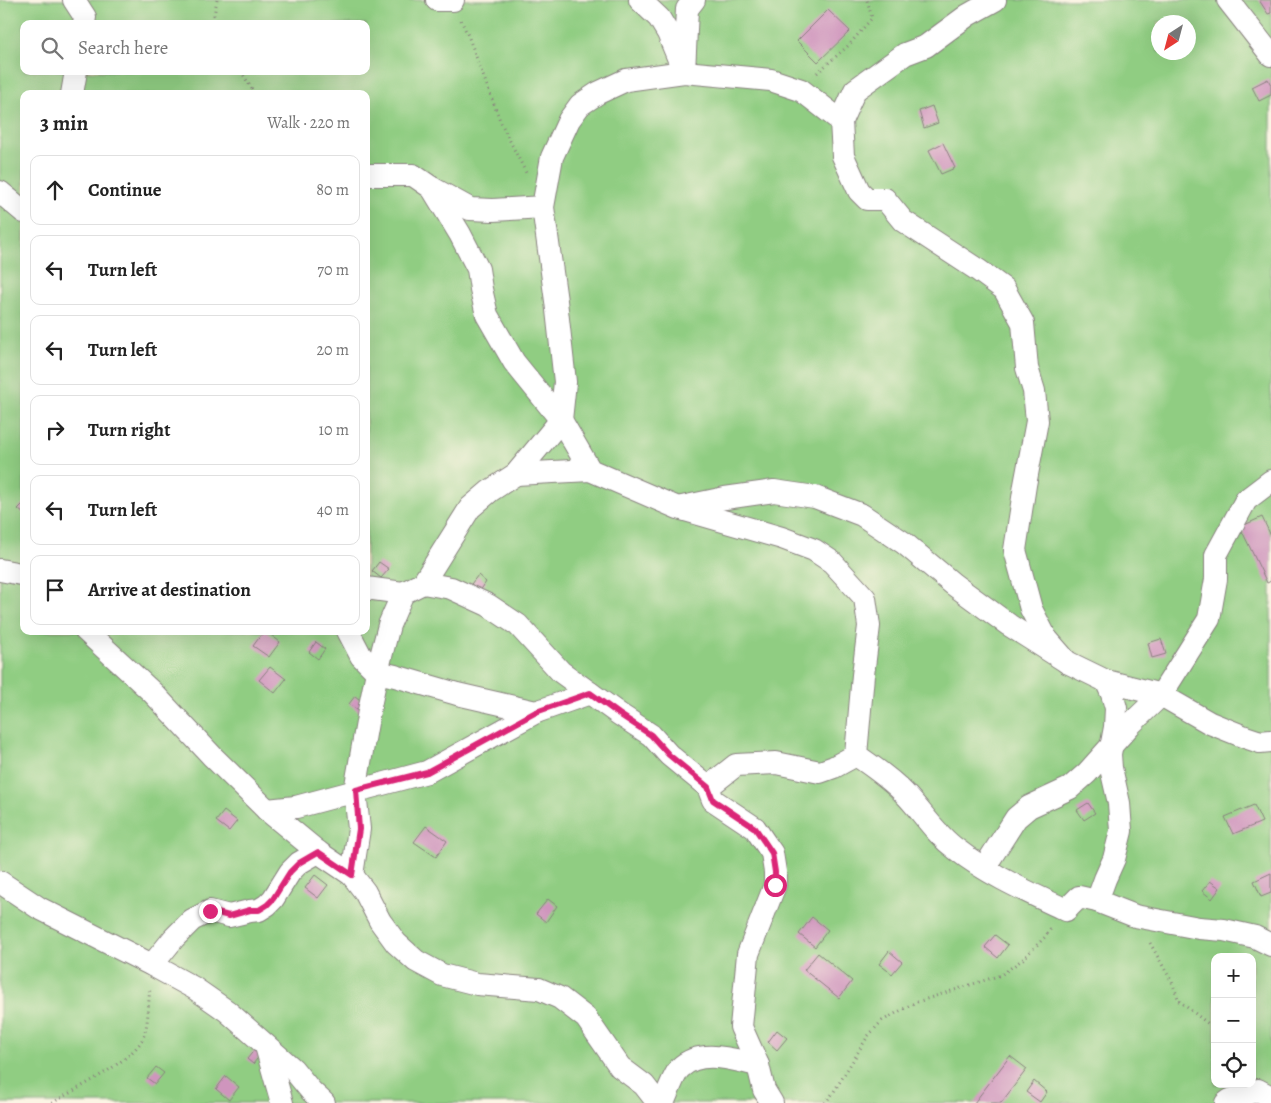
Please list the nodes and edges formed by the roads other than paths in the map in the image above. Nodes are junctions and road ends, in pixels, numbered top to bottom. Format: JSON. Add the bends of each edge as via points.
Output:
{"nodes":[{"id":1,"x":74,"y":0,"type":"edge"},
{"id":2,"x":438,"y":0,"type":"edge"},
{"id":3,"x":453,"y":0,"type":"edge"},
{"id":4,"x":640,"y":0,"type":"edge"},
{"id":5,"x":694,"y":0,"type":"edge"},
{"id":6,"x":994,"y":0,"type":"edge"},
{"id":7,"x":1228,"y":0,"type":"edge"},
{"id":8,"x":85,"y":20,"type":"edge"},
{"id":9,"x":1271,"y":55,"type":"edge"},
{"id":10,"x":684,"y":72,"type":"junction"},
{"id":11,"x":75,"y":75,"type":"edge"},
{"id":12,"x":73,"y":90,"type":"edge"},
{"id":13,"x":841,"y":121,"type":"junction"},
{"id":14,"x":370,"y":175,"type":"edge"},
{"id":15,"x":432,"y":188,"type":"junction"},
{"id":16,"x":0,"y":192,"type":"edge"},
{"id":17,"x":543,"y":206,"type":"junction"},
{"id":18,"x":20,"y":209,"type":"edge"},
{"id":19,"x":561,"y":420,"type":"junction"},
{"id":20,"x":590,"y":470,"type":"junction"},
{"id":21,"x":516,"y":474,"type":"junction"},
{"id":22,"x":1271,"y":481,"type":"edge"},
{"id":23,"x":678,"y":508,"type":"junction"},
{"id":24,"x":370,"y":588,"type":"edge"},
{"id":25,"x":413,"y":588,"type":"junction"},
{"id":26,"x":90,"y":635,"type":"edge"},
{"id":27,"x":350,"y":635,"type":"edge"},
{"id":28,"x":1067,"y":662,"type":"junction"},
{"id":29,"x":377,"y":672,"type":"junction"},
{"id":30,"x":1106,"y":681,"type":"junction"},
{"id":31,"x":590,"y":693,"type":"junction"},
{"id":32,"x":1162,"y":695,"type":"junction"},
{"id":33,"x":536,"y":712,"type":"junction"},
{"id":34,"x":1271,"y":741,"type":"edge"},
{"id":35,"x":1111,"y":746,"type":"junction"},
{"id":36,"x":856,"y":755,"type":"junction"},
{"id":37,"x":708,"y":787,"type":"junction"},
{"id":38,"x":356,"y":790,"type":"junction"},
{"id":39,"x":267,"y":810,"type":"junction"},
{"id":40,"x":318,"y":852,"type":"junction"},
{"id":41,"x":984,"y":868,"type":"junction"},
{"id":42,"x":352,"y":875,"type":"junction"},
{"id":43,"x":0,"y":882,"type":"edge"},
{"id":44,"x":1097,"y":901,"type":"junction"},
{"id":45,"x":1271,"y":944,"type":"edge"},
{"id":46,"x":152,"y":965,"type":"junction"},
{"id":47,"x":266,"y":1046,"type":"junction"},
{"id":48,"x":758,"y":1065,"type":"junction"},
{"id":49,"x":1271,"y":1097,"type":"edge"},
{"id":50,"x":282,"y":1103,"type":"edge"},
{"id":51,"x":324,"y":1103,"type":"edge"},
{"id":52,"x":658,"y":1103,"type":"edge"},
{"id":53,"x":663,"y":1103,"type":"edge"},
{"id":54,"x":772,"y":1103,"type":"edge"},
{"id":55,"x":1226,"y":1103,"type":"edge"}],
"edges":[{"from":1,"to":8,"type":"street"},
{"from":2,"to":3,"type":"street"},
{"from":4,"to":10,"type":"street","via":[[659,18]]},
{"from":5,"to":10,"type":"street","via":[[687,9]]},
{"from":6,"to":13,"type":"street","via":[[926,46],[905,54],[855,90]]},
{"from":7,"to":9,"type":"street"},
{"from":10,"to":13,"type":"street","via":[[771,80],[801,90]]},
{"from":10,"to":17,"type":"street","via":[[626,80],[580,105],[569,120],[552,158]]},
{"from":11,"to":12,"type":"street"},
{"from":13,"to":28,"type":"street","via":[[844,156],[859,191],[867,199],[885,199],[903,221],[1004,289],[1023,323],[1037,421],[1015,550],[1030,609],[1046,638]]},
{"from":14,"to":15,"type":"street","via":[[413,175]]},
{"from":15,"to":17,"type":"street","via":[[470,209]]},
{"from":15,"to":19,"type":"street","via":[[478,269],[492,323],[514,362]]},
{"from":16,"to":18,"type":"street"},
{"from":17,"to":19,"type":"street","via":[[565,382]]},
{"from":19,"to":20,"type":"street"},
{"from":19,"to":21,"type":"street"},
{"from":20,"to":21,"type":"street"},
{"from":20,"to":23,"type":"street"},
{"from":21,"to":25,"type":"street","via":[[470,508]]},
{"from":22,"to":32,"type":"street","via":[[1246,500],[1216,555],[1216,579],[1209,619]]},
{"from":23,"to":28,"type":"street","via":[[774,491],[815,497],[862,515],[904,543],[1009,626]]},
{"from":23,"to":36,"type":"street","via":[[814,550],[832,562],[865,598],[869,626]]},
{"from":24,"to":25,"type":"street"},
{"from":25,"to":29,"type":"street","via":[[389,626]]},
{"from":25,"to":31,"type":"street","via":[[451,588],[488,605],[518,625],[562,672]]},
{"from":26,"to":39,"type":"street","via":[[153,693]]},
{"from":27,"to":29,"type":"street","via":[[362,656]]},
{"from":28,"to":30,"type":"street"},
{"from":29,"to":33,"type":"street"},
{"from":29,"to":38,"type":"street"},
{"from":30,"to":32,"type":"street"},
{"from":30,"to":35,"type":"street","via":[[1116,708]]},
{"from":31,"to":33,"type":"street"},
{"from":31,"to":37,"type":"street","via":[[651,735],[669,755]]},
{"from":32,"to":34,"type":"street","via":[[1210,723],[1260,742]]},
{"from":32,"to":35,"type":"street"},
{"from":33,"to":38,"type":"street","via":[[427,772]]},
{"from":35,"to":41,"type":"street","via":[[1070,788],[1028,807],[1016,818]]},
{"from":35,"to":44,"type":"street","via":[[1111,768],[1121,831]]},
{"from":36,"to":37,"type":"street","via":[[820,772],[776,763],[736,765]]},
{"from":36,"to":41,"type":"street","via":[[899,789],[955,849]]},
{"from":37,"to":48,"type":"street","via":[[713,800],[755,828],[772,853],[775,885],[748,954],[741,1026]]},
{"from":38,"to":39,"type":"street","via":[[296,807]]},
{"from":38,"to":42,"type":"street","via":[[359,829]]},
{"from":39,"to":40,"type":"street"},
{"from":40,"to":42,"type":"street"},
{"from":40,"to":46,"type":"street","via":[[290,872],[267,905],[259,910],[229,916],[210,911],[192,920]]},
{"from":41,"to":44,"type":"street","via":[[1066,910],[1079,897]]},
{"from":42,"to":52,"type":"street","via":[[396,943],[416,961],[442,975],[477,984],[539,988],[560,998],[586,1018],[620,1067],[644,1084]]},
{"from":43,"to":46,"type":"street","via":[[39,908]]},
{"from":44,"to":45,"type":"street","via":[[1135,916],[1224,930]]},
{"from":46,"to":47,"type":"street","via":[[226,1011]]},
{"from":47,"to":50,"type":"street"},
{"from":47,"to":51,"type":"street","via":[[293,1068]]},
{"from":48,"to":53,"type":"street","via":[[712,1056],[693,1059],[679,1069]]},
{"from":48,"to":54,"type":"street","via":[[764,1090]]},
{"from":49,"to":55,"type":"street","via":[[1258,1090]]}]}
